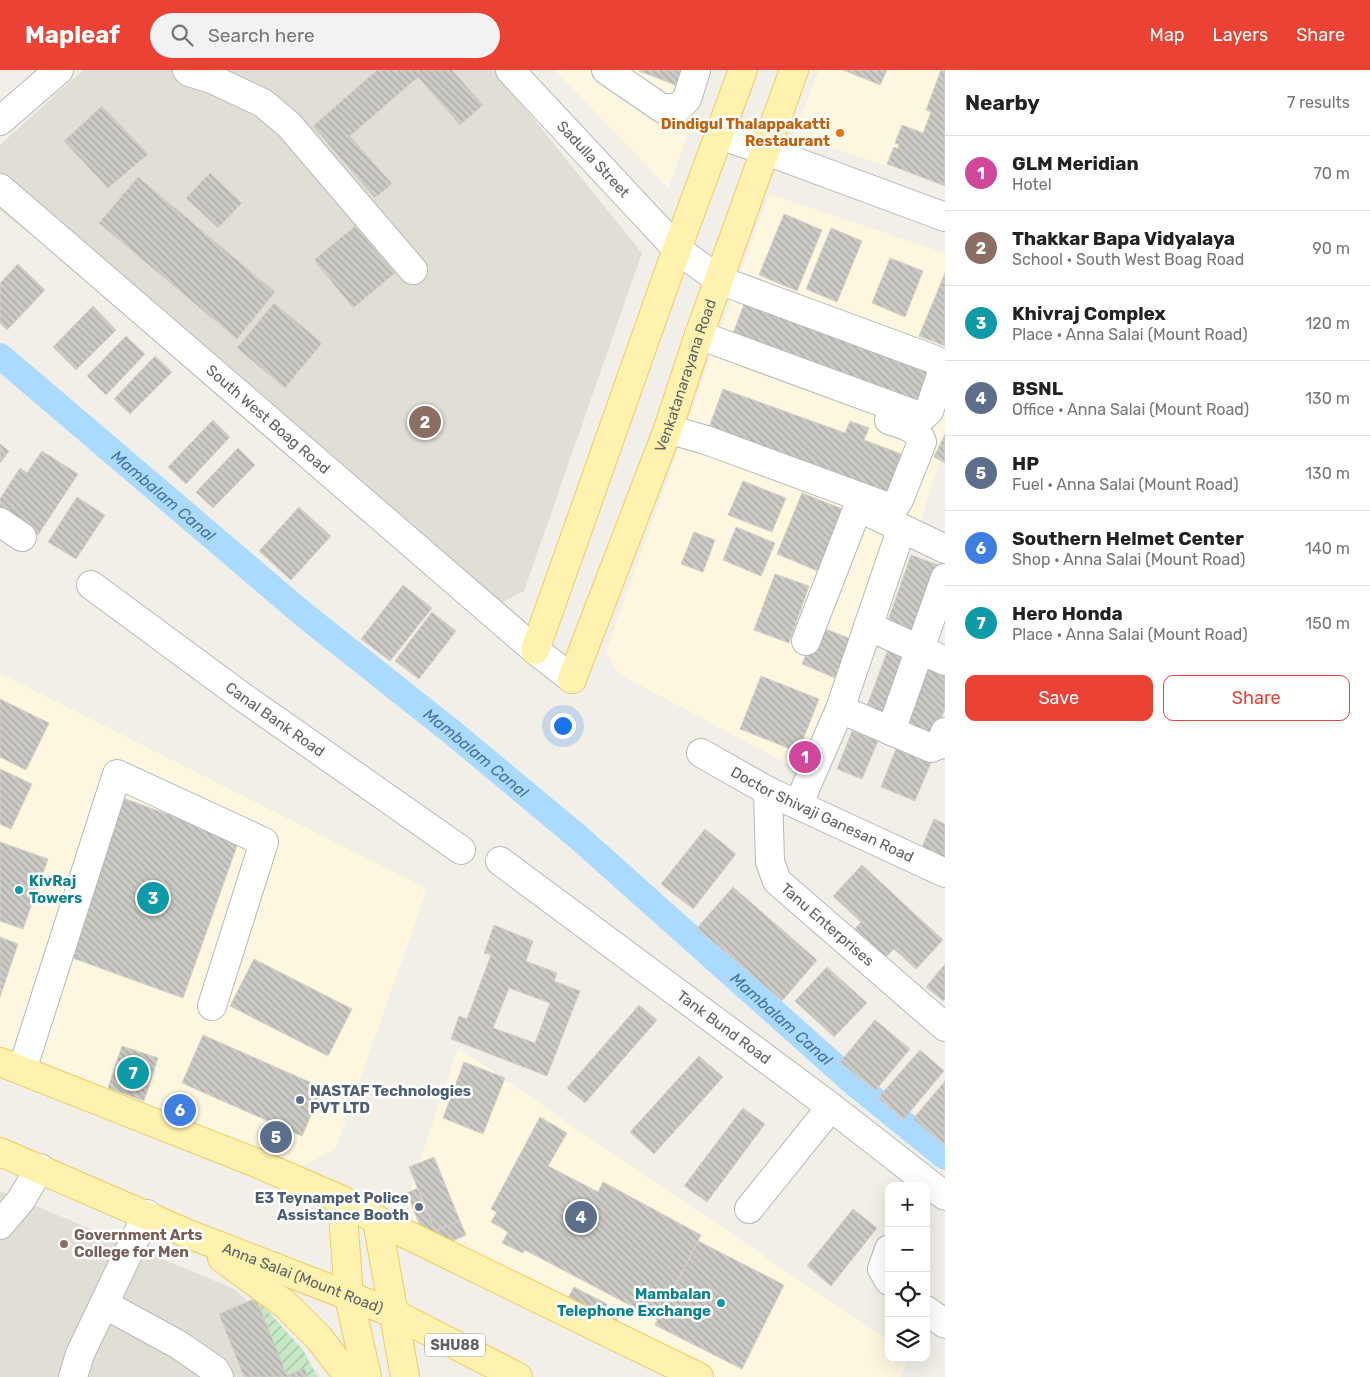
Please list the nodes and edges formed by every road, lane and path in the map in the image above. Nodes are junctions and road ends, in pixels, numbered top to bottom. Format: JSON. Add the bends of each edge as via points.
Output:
{"nodes":[{"id":1,"x":59,"y":70,"type":"edge"},
{"id":2,"x":186,"y":70,"type":"edge"},
{"id":3,"x":510,"y":70,"type":"edge"},
{"id":4,"x":606,"y":70,"type":"edge"},
{"id":5,"x":696,"y":70,"type":"edge"},
{"id":6,"x":743,"y":70,"type":"edge"},
{"id":7,"x":794,"y":70,"type":"edge"},
{"id":8,"x":0,"y":121,"type":"edge"},
{"id":9,"x":719,"y":135,"type":"junction"},
{"id":10,"x":764,"y":150,"type":"junction"},
{"id":11,"x":0,"y":188,"type":"edge"},
{"id":12,"x":945,"y":218,"type":"edge"},
{"id":13,"x":677,"y":249,"type":"junction"},
{"id":14,"x":413,"y":270,"type":"dead end"},
{"id":15,"x":720,"y":280,"type":"junction"},
{"id":16,"x":696,"y":345,"type":"junction"},
{"id":17,"x":668,"y":429,"type":"junction"},
{"id":18,"x":901,"y":530,"type":"junction"},
{"id":19,"x":945,"y":549,"type":"edge"},
{"id":20,"x":945,"y":578,"type":"edge"},
{"id":21,"x":92,"y":585,"type":"dead end"},
{"id":22,"x":868,"y":626,"type":"junction"},
{"id":23,"x":806,"y":641,"type":"dead end"},
{"id":24,"x":535,"y":650,"type":"junction"},
{"id":25,"x":920,"y":650,"type":"junction"},
{"id":26,"x":945,"y":662,"type":"edge"},
{"id":27,"x":572,"y":679,"type":"joint"},
{"id":28,"x":840,"y":709,"type":"junction"},
{"id":29,"x":891,"y":731,"type":"junction"},
{"id":30,"x":945,"y":732,"type":"edge"},
{"id":31,"x":702,"y":753,"type":"dead end"},
{"id":32,"x":768,"y":791,"type":"junction"},
{"id":33,"x":800,"y":806,"type":"junction"},
{"id":34,"x":461,"y":850,"type":"dead end"},
{"id":35,"x":500,"y":861,"type":"dead end"},
{"id":36,"x":945,"y":873,"type":"edge"},
{"id":37,"x":212,"y":1006,"type":"dead end"},
{"id":38,"x":945,"y":1027,"type":"edge"},
{"id":39,"x":11,"y":1066,"type":"edge"},
{"id":40,"x":831,"y":1107,"type":"junction"},
{"id":41,"x":0,"y":1152,"type":"edge"},
{"id":42,"x":40,"y":1168,"type":"junction"},
{"id":43,"x":935,"y":1193,"type":"edge"},
{"id":44,"x":342,"y":1200,"type":"junction"},
{"id":45,"x":749,"y":1209,"type":"dead end"},
{"id":46,"x":147,"y":1214,"type":"junction"},
{"id":47,"x":377,"y":1220,"type":"junction"},
{"id":48,"x":0,"y":1225,"type":"edge"},
{"id":49,"x":191,"y":1235,"type":"junction"},
{"id":50,"x":885,"y":1260,"type":"edge"},
{"id":51,"x":885,"y":1274,"type":"edge"},
{"id":52,"x":349,"y":1297,"type":"junction"},
{"id":53,"x":104,"y":1304,"type":"junction"},
{"id":54,"x":393,"y":1313,"type":"junction"},
{"id":55,"x":930,"y":1313,"type":"edge"},
{"id":56,"x":945,"y":1324,"type":"edge"},
{"id":57,"x":506,"y":1375,"type":"edge"},
{"id":58,"x":73,"y":1377,"type":"edge"},
{"id":59,"x":219,"y":1377,"type":"edge"},
{"id":60,"x":349,"y":1377,"type":"edge"},
{"id":61,"x":367,"y":1377,"type":"edge"},
{"id":62,"x":405,"y":1377,"type":"edge"},
{"id":63,"x":699,"y":1377,"type":"edge"}],
"edges":[{"from":1,"to":8,"type":"street"},
{"from":2,"to":14,"type":"street","via":[[212,78],[264,103],[289,125]]},
{"from":3,"to":13,"type":"street","name":"Sadulla Street"},
{"from":4,"to":5,"type":"street","via":[[663,109],[679,108],[687,99]]},
{"from":6,"to":9,"type":"main road"},
{"from":7,"to":10,"type":"main road","name":"Venkatanarayana Road"},
{"from":9,"to":10,"type":"street"},
{"from":9,"to":13,"type":"main road"},
{"from":10,"to":12,"type":"street"},
{"from":10,"to":15,"type":"main road","name":"Venkatanarayana Road"},
{"from":11,"to":24,"type":"street","name":"South West Boag Road"},
{"from":13,"to":15,"type":"street","name":"Sadulla Street"},
{"from":13,"to":24,"type":"main road"},
{"from":15,"to":16,"type":"main road","name":"Venkatanarayana Road"},
{"from":15,"to":16,"type":"street","name":"Sadulla Street","via":[[939,362],[943,369],[929,411],[920,417]]},
{"from":16,"to":17,"type":"main road","name":"Venkatanarayana Road"},
{"from":16,"to":17,"type":"street","via":[[912,428],[921,437],[921,447],[899,500],[895,506],[888,507]]},
{"from":17,"to":27,"type":"main road","name":"Venkatanarayana Road"},
{"from":18,"to":19,"type":"street"},
{"from":18,"to":22,"type":"street"},
{"from":18,"to":23,"type":"street","via":[[864,510],[856,512]]},
{"from":20,"to":25,"type":"street"},
{"from":21,"to":34,"type":"street","name":"Canal Bank Road","via":[[232,689]]},
{"from":22,"to":25,"type":"street"},
{"from":22,"to":28,"type":"street"},
{"from":24,"to":27,"type":"street","name":"South West Boag Road"},
{"from":25,"to":26,"type":"street"},
{"from":25,"to":29,"type":"street"},
{"from":28,"to":29,"type":"street"},
{"from":28,"to":33,"type":"street"},
{"from":29,"to":30,"type":"street","via":[[932,748],[939,745]]},
{"from":31,"to":32,"type":"street","name":"Doctor Shivaji Ganesan Road"},
{"from":32,"to":33,"type":"street","name":"Doctor Shivaji Ganesan Road"},
{"from":32,"to":38,"type":"street","name":"Tanu Enterprises","via":[[770,862],[777,881]]},
{"from":33,"to":36,"type":"street","name":"Doctor Shivaji Ganesan Road"},
{"from":35,"to":40,"type":"street","name":"Tank Bund Road"},
{"from":37,"to":39,"type":"street","via":[[264,842],[117,774]]},
{"from":39,"to":44,"type":"main road"},
{"from":40,"to":43,"type":"street","name":"Tank Bund Road"},
{"from":40,"to":45,"type":"street"},
{"from":41,"to":42,"type":"main road","name":"Anna Salai (Mount Road)","number":"SHU88"},
{"from":42,"to":46,"type":"main road","name":"Anna Salai (Mount Road)","number":"SHU88"},
{"from":42,"to":48,"type":"street","via":[[21,1200]]},
{"from":44,"to":47,"type":"main road"},
{"from":44,"to":52,"type":"main road"},
{"from":46,"to":49,"type":"main road","name":"Anna Salai (Mount Road)","number":"SHU88"},
{"from":46,"to":53,"type":"street"},
{"from":47,"to":54,"type":"main road"},
{"from":47,"to":63,"type":"main road"},
{"from":49,"to":52,"type":"main road","name":"Anna Salai (Mount Road)","number":"SHU88"},
{"from":49,"to":60,"type":"main road","via":[[286,1305],[319,1338]]},
{"from":50,"to":51,"type":"street","via":[[882,1269]]},
{"from":52,"to":54,"type":"main road","name":"Anna Salai (Mount Road)","number":"SHU88"},
{"from":52,"to":61,"type":"main road"},
{"from":53,"to":58,"type":"street","via":[[80,1354]]},
{"from":53,"to":59,"type":"street","via":[[179,1345],[215,1370]]},
{"from":54,"to":57,"type":"main road","name":"Anna Salai (Mount Road)","number":"SHU88"},
{"from":54,"to":62,"type":"main road"},
{"from":55,"to":56,"type":"street"}]}
